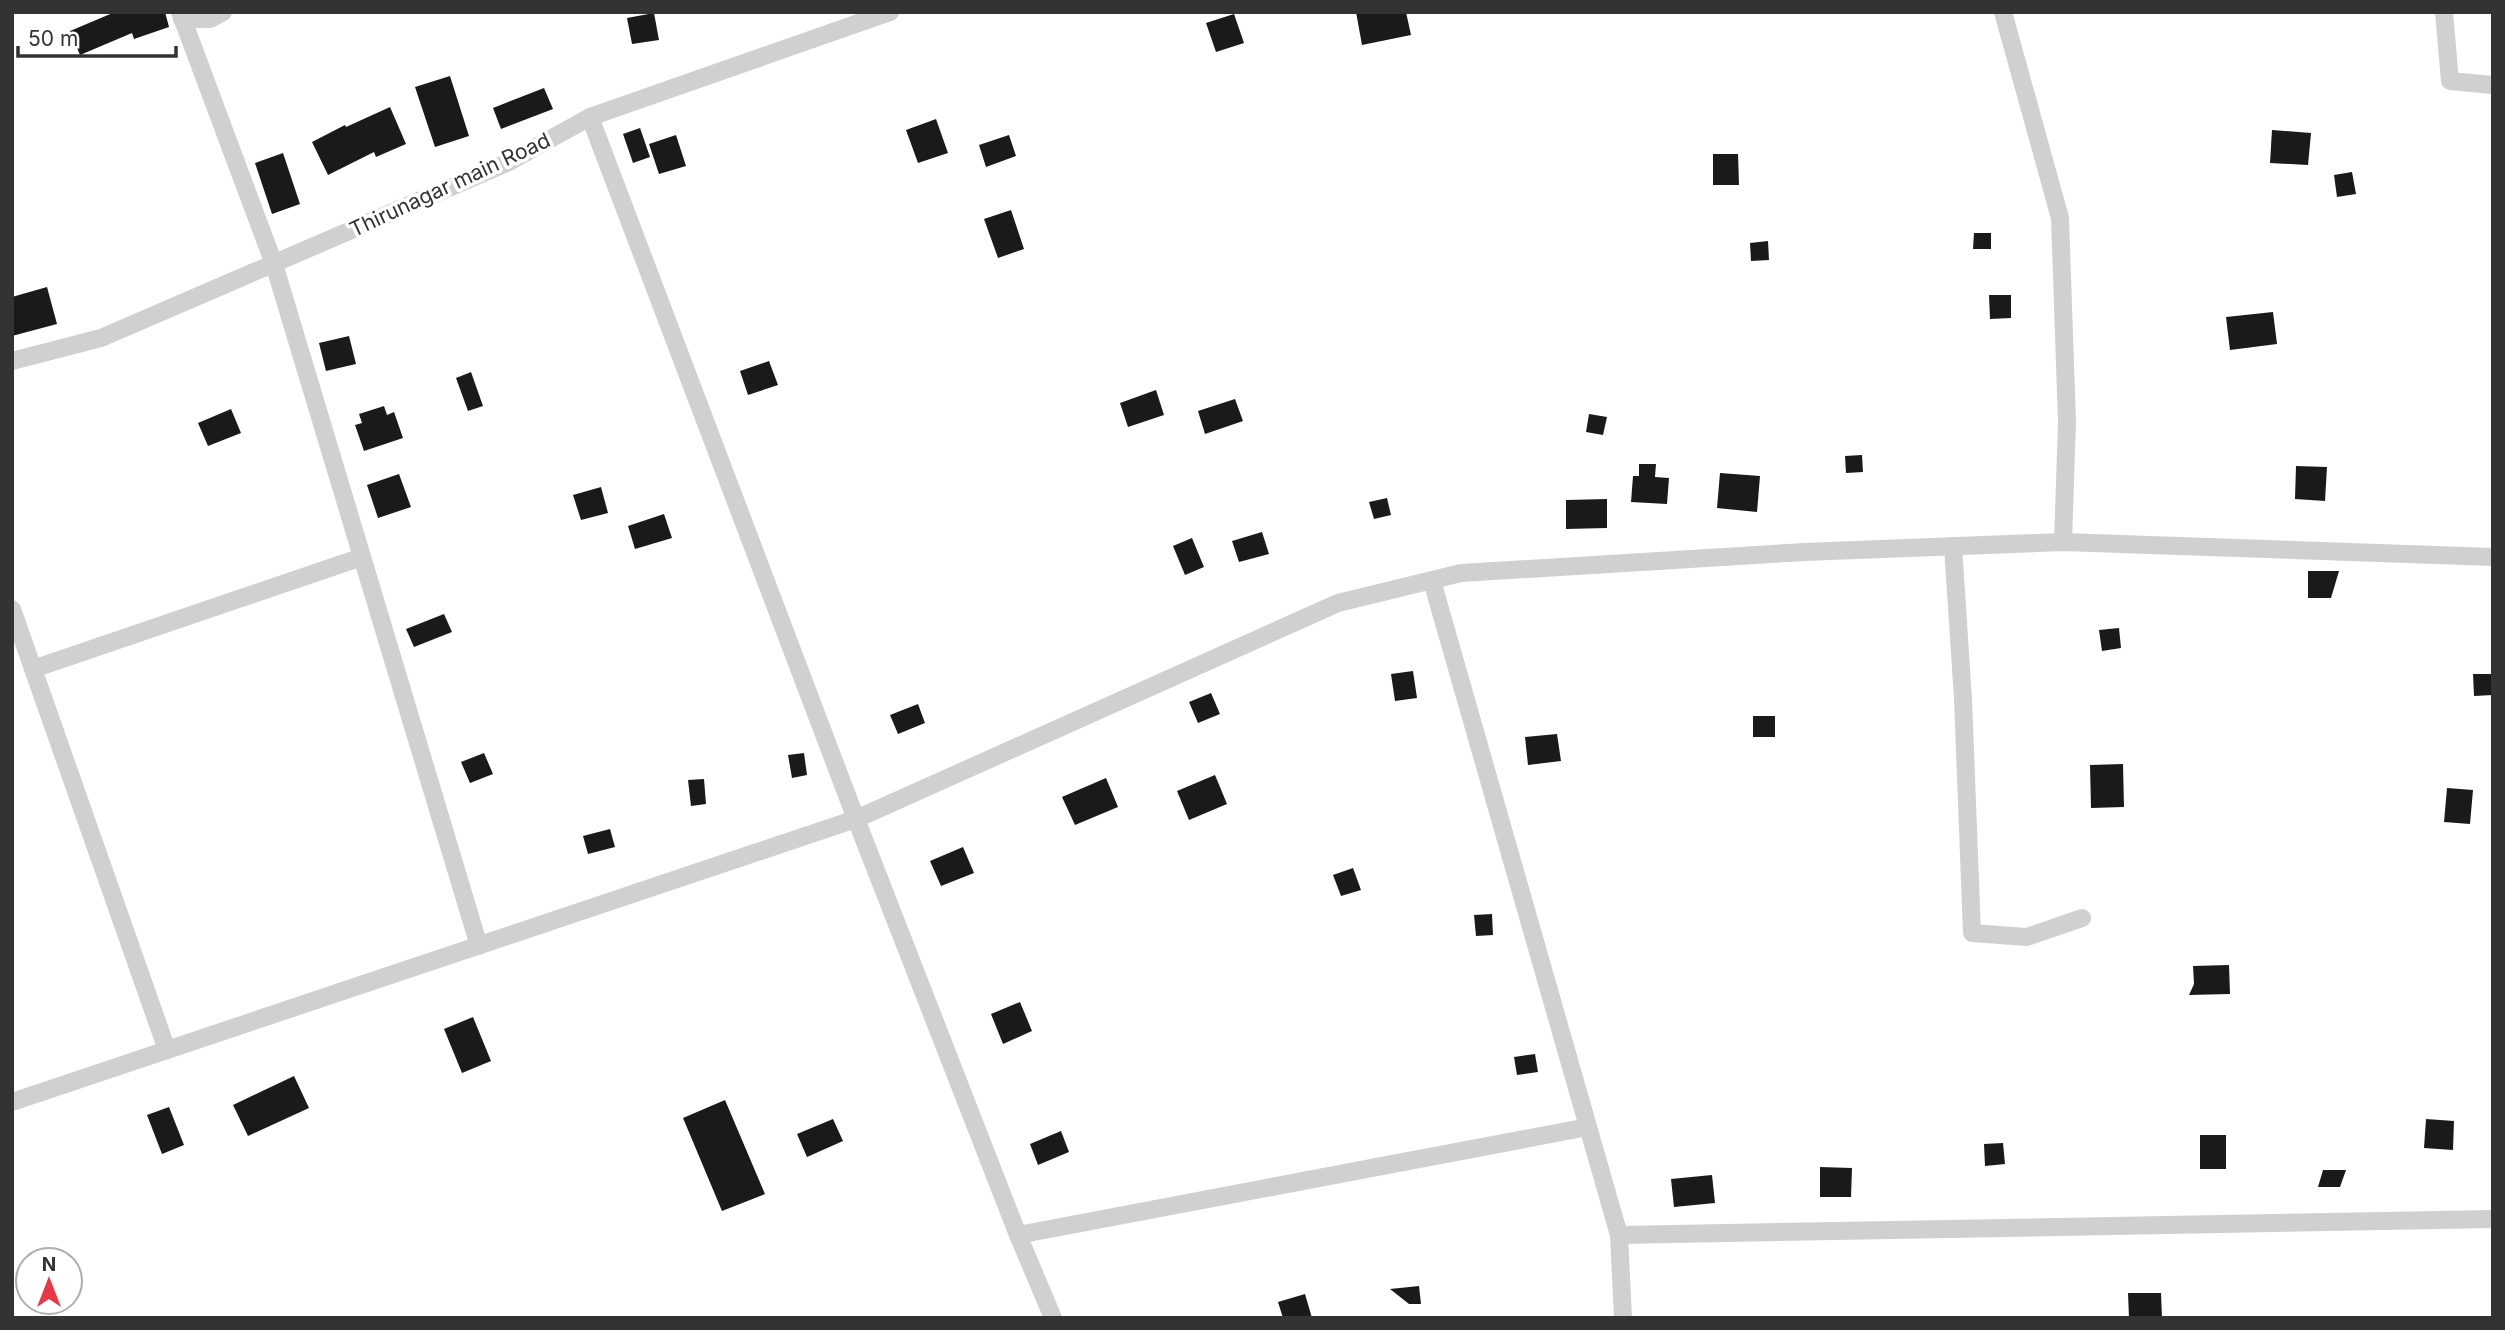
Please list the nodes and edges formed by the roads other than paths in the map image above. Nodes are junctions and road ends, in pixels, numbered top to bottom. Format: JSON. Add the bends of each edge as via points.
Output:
{"nodes":[{"id":1,"x":223,"y":12,"type":"edge"},
{"id":2,"x":890,"y":12,"type":"edge"},
{"id":3,"x":2003,"y":12,"type":"edge"},
{"id":4,"x":2444,"y":12,"type":"edge"},
{"id":5,"x":181,"y":15,"type":"edge"},
{"id":6,"x":2493,"y":85,"type":"edge"},
{"id":7,"x":590,"y":117,"type":"junction"},
{"id":8,"x":274,"y":264,"type":"junction"},
{"id":9,"x":12,"y":361,"type":"edge"},
{"id":10,"x":2063,"y":542,"type":"junction"},
{"id":11,"x":1952,"y":546,"type":"junction"},
{"id":12,"x":362,"y":557,"type":"junction"},
{"id":13,"x":2493,"y":557,"type":"edge"},
{"id":14,"x":1432,"y":581,"type":"junction"},
{"id":15,"x":12,"y":609,"type":"edge"},
{"id":16,"x":33,"y":668,"type":"junction"},
{"id":17,"x":856,"y":819,"type":"junction"},
{"id":18,"x":2082,"y":918,"type":"dead end"},
{"id":19,"x":479,"y":946,"type":"junction"},
{"id":20,"x":167,"y":1050,"type":"junction"},
{"id":21,"x":12,"y":1102,"type":"edge"},
{"id":22,"x":1588,"y":1127,"type":"junction"},
{"id":23,"x":2493,"y":1219,"type":"edge"},
{"id":24,"x":1018,"y":1235,"type":"junction"},
{"id":25,"x":1619,"y":1235,"type":"junction"},
{"id":26,"x":1053,"y":1318,"type":"edge"},
{"id":27,"x":1623,"y":1318,"type":"edge"}],
"edges":[{"from":1,"to":5,"type":"street","via":[[210,19]]},
{"from":2,"to":7,"type":"street","name":"Thirunagar main Road"},
{"from":3,"to":10,"type":"street","via":[[2060,218],[2067,422]]},
{"from":4,"to":6,"type":"street","via":[[2450,81]]},
{"from":5,"to":8,"type":"street"},
{"from":7,"to":8,"type":"street","name":"Thirunagar main Road","via":[[509,162]]},
{"from":7,"to":17,"type":"street"},
{"from":8,"to":9,"type":"street","name":"Thirunagar main Road","via":[[101,338]]},
{"from":8,"to":12,"type":"street"},
{"from":10,"to":11,"type":"street"},
{"from":10,"to":13,"type":"street"},
{"from":11,"to":14,"type":"street","via":[[1461,573]]},
{"from":11,"to":18,"type":"street","via":[[1972,933],[2027,937]]},
{"from":12,"to":16,"type":"street"},
{"from":12,"to":19,"type":"street"},
{"from":14,"to":17,"type":"street","via":[[1338,603]]},
{"from":14,"to":22,"type":"street"},
{"from":15,"to":16,"type":"street"},
{"from":16,"to":20,"type":"street"},
{"from":17,"to":19,"type":"street"},
{"from":17,"to":24,"type":"street"},
{"from":19,"to":20,"type":"street"},
{"from":20,"to":21,"type":"street"},
{"from":22,"to":24,"type":"street"},
{"from":22,"to":25,"type":"street"},
{"from":23,"to":25,"type":"street"},
{"from":24,"to":26,"type":"street"},
{"from":25,"to":27,"type":"street"}]}
